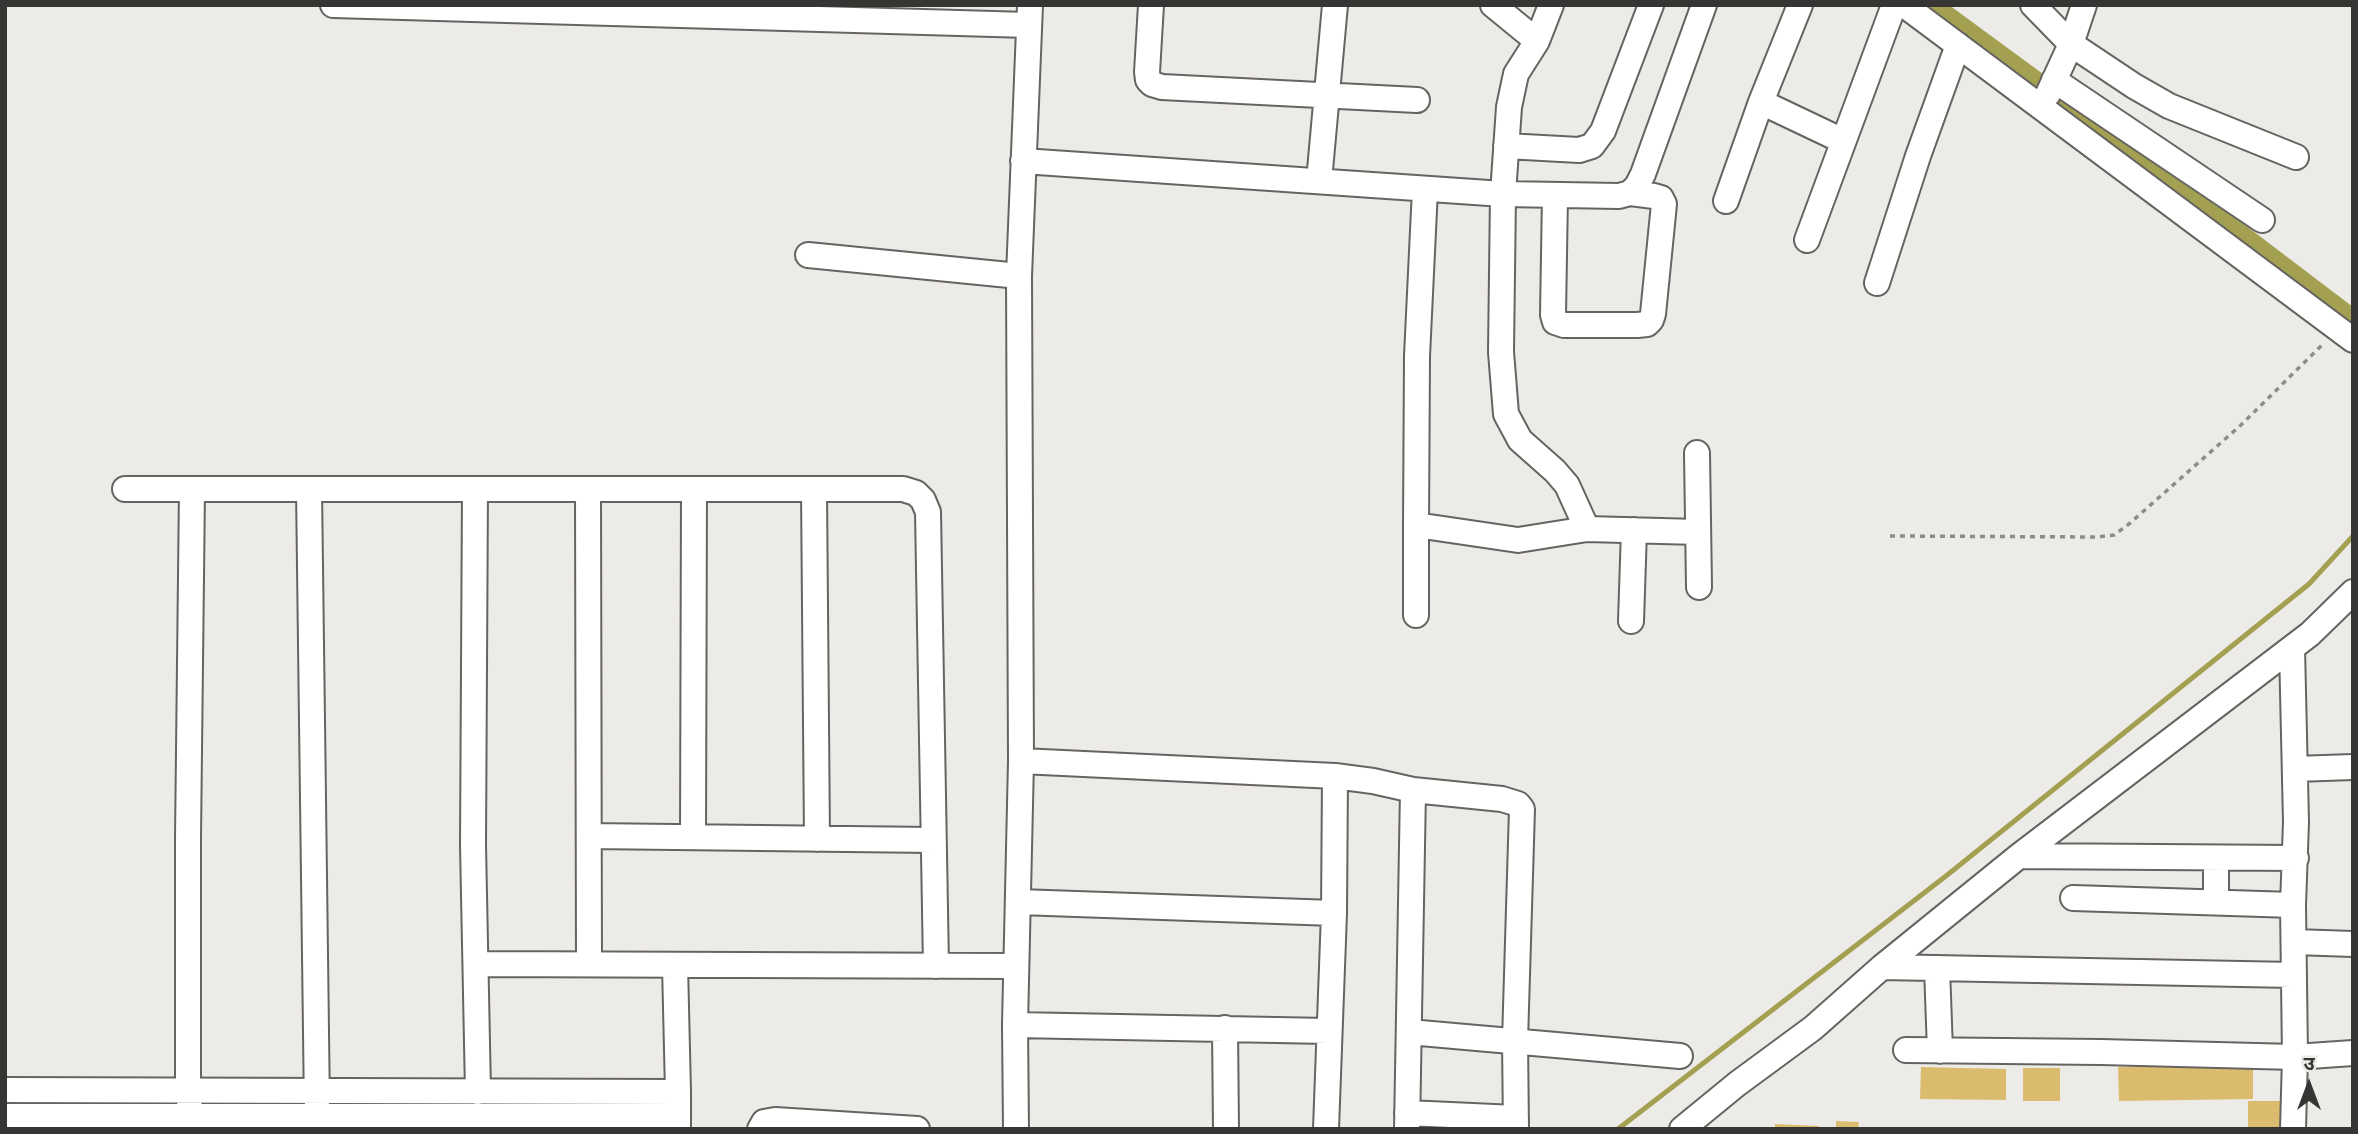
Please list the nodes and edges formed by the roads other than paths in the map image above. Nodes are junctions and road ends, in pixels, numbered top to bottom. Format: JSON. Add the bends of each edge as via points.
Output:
{"nodes":[{"id":1,"x":332,"y":5,"type":"edge"},
{"id":2,"x":1151,"y":5,"type":"edge"},
{"id":3,"x":1493,"y":5,"type":"edge"},
{"id":4,"x":1551,"y":5,"type":"edge"},
{"id":5,"x":1651,"y":5,"type":"edge"},
{"id":6,"x":1704,"y":5,"type":"edge"},
{"id":7,"x":1800,"y":5,"type":"edge"},
{"id":8,"x":1894,"y":5,"type":"edge"},
{"id":9,"x":1904,"y":5,"type":"edge"},
{"id":10,"x":2033,"y":5,"type":"edge"},
{"id":11,"x":2084,"y":5,"type":"edge"},
{"id":12,"x":1328,"y":6,"type":"edge"},
{"id":13,"x":1029,"y":15,"type":"edge"},
{"id":14,"x":1537,"y":41,"type":"junction"},
{"id":15,"x":2071,"y":44,"type":"junction"},
{"id":16,"x":1958,"y":45,"type":"junction"},
{"id":17,"x":2054,"y":80,"type":"junction"},
{"id":18,"x":1328,"y":96,"type":"junction"},
{"id":19,"x":1417,"y":100,"type":"dead end"},
{"id":20,"x":1761,"y":102,"type":"junction"},
{"id":21,"x":2042,"y":108,"type":"junction"},
{"id":22,"x":1843,"y":141,"type":"junction"},
{"id":23,"x":1506,"y":146,"type":"junction"},
{"id":24,"x":2296,"y":157,"type":"dead end"},
{"id":25,"x":1023,"y":161,"type":"junction"},
{"id":26,"x":1319,"y":181,"type":"junction"},
{"id":27,"x":1425,"y":189,"type":"junction"},
{"id":28,"x":1630,"y":193,"type":"junction"},
{"id":29,"x":1503,"y":194,"type":"junction"},
{"id":30,"x":1555,"y":195,"type":"junction"},
{"id":31,"x":1726,"y":201,"type":"dead end"},
{"id":32,"x":2262,"y":220,"type":"dead end"},
{"id":33,"x":1807,"y":240,"type":"dead end"},
{"id":34,"x":808,"y":255,"type":"dead end"},
{"id":35,"x":1019,"y":276,"type":"junction"},
{"id":36,"x":1877,"y":283,"type":"dead end"},
{"id":37,"x":2345,"y":334,"type":"edge"},
{"id":38,"x":1697,"y":453,"type":"dead end"},
{"id":39,"x":125,"y":489,"type":"dead end"},
{"id":40,"x":192,"y":489,"type":"junction"},
{"id":41,"x":309,"y":489,"type":"junction"},
{"id":42,"x":475,"y":489,"type":"junction"},
{"id":43,"x":588,"y":489,"type":"junction"},
{"id":44,"x":694,"y":489,"type":"junction"},
{"id":45,"x":814,"y":490,"type":"junction"},
{"id":46,"x":1416,"y":525,"type":"junction"},
{"id":47,"x":1587,"y":529,"type":"junction"},
{"id":48,"x":1634,"y":530,"type":"junction"},
{"id":49,"x":1698,"y":532,"type":"junction"},
{"id":50,"x":1699,"y":587,"type":"dead end"},
{"id":51,"x":2353,"y":592,"type":"edge"},
{"id":52,"x":1416,"y":615,"type":"dead end"},
{"id":53,"x":1630,"y":621,"type":"dead end"},
{"id":54,"x":2292,"y":648,"type":"junction"},
{"id":55,"x":1021,"y":761,"type":"junction"},
{"id":56,"x":2353,"y":767,"type":"edge"},
{"id":57,"x":2295,"y":769,"type":"junction"},
{"id":58,"x":1335,"y":776,"type":"junction"},
{"id":59,"x":1413,"y":790,"type":"junction"},
{"id":60,"x":589,"y":836,"type":"junction"},
{"id":61,"x":693,"y":837,"type":"junction"},
{"id":62,"x":817,"y":839,"type":"junction"},
{"id":63,"x":933,"y":840,"type":"junction"},
{"id":64,"x":2019,"y":856,"type":"junction"},
{"id":65,"x":2147,"y":858,"type":"junction"},
{"id":66,"x":2216,"y":858,"type":"junction"},
{"id":67,"x":2296,"y":858,"type":"junction"},
{"id":68,"x":2073,"y":898,"type":"dead end"},
{"id":69,"x":2146,"y":900,"type":"junction"},
{"id":70,"x":1019,"y":902,"type":"junction"},
{"id":71,"x":2216,"y":902,"type":"junction"},
{"id":72,"x":2293,"y":905,"type":"junction"},
{"id":73,"x":1334,"y":914,"type":"junction"},
{"id":74,"x":2294,"y":942,"type":"junction"},
{"id":75,"x":2353,"y":944,"type":"edge"},
{"id":76,"x":477,"y":964,"type":"junction"},
{"id":77,"x":589,"y":964,"type":"junction"},
{"id":78,"x":675,"y":965,"type":"junction"},
{"id":79,"x":936,"y":966,"type":"junction"},
{"id":80,"x":1016,"y":966,"type":"junction"},
{"id":81,"x":1882,"y":967,"type":"junction"},
{"id":82,"x":1937,"y":968,"type":"junction"},
{"id":83,"x":2293,"y":975,"type":"junction"},
{"id":84,"x":1015,"y":1025,"type":"junction"},
{"id":85,"x":1225,"y":1028,"type":"junction"},
{"id":86,"x":1328,"y":1031,"type":"junction"},
{"id":87,"x":1409,"y":1032,"type":"junction"},
{"id":88,"x":1515,"y":1041,"type":"junction"},
{"id":89,"x":1906,"y":1050,"type":"dead end"},
{"id":90,"x":1940,"y":1051,"type":"junction"},
{"id":91,"x":2353,"y":1054,"type":"edge"},
{"id":92,"x":1680,"y":1056,"type":"dead end"},
{"id":93,"x":2295,"y":1057,"type":"junction"},
{"id":94,"x":5,"y":1090,"type":"edge"},
{"id":95,"x":188,"y":1092,"type":"junction"},
{"id":96,"x":317,"y":1092,"type":"junction"},
{"id":97,"x":478,"y":1093,"type":"junction"},
{"id":98,"x":668,"y":1112,"type":"edge"},
{"id":99,"x":5,"y":1116,"type":"edge"},
{"id":100,"x":191,"y":1116,"type":"junction"},
{"id":101,"x":317,"y":1117,"type":"junction"},
{"id":102,"x":1407,"y":1121,"type":"edge"},
{"id":103,"x":1516,"y":1124,"type":"edge"},
{"id":104,"x":760,"y":1129,"type":"edge"},
{"id":105,"x":917,"y":1129,"type":"edge"},
{"id":106,"x":1016,"y":1129,"type":"edge"},
{"id":107,"x":1226,"y":1129,"type":"edge"},
{"id":108,"x":1326,"y":1129,"type":"edge"},
{"id":109,"x":1682,"y":1129,"type":"edge"},
{"id":110,"x":2293,"y":1129,"type":"edge"}],
"edges":[{"from":1,"to":13,"type":"street"},
{"from":2,"to":18,"type":"street","via":[[1147,72],[1152,84]]},
{"from":3,"to":14,"type":"street"},
{"from":4,"to":14,"type":"street"},
{"from":5,"to":23,"type":"street","via":[[1603,131],[1592,146],[1579,150]]},
{"from":6,"to":28,"type":"street","via":[[1643,174]]},
{"from":7,"to":20,"type":"street"},
{"from":8,"to":22,"type":"street"},
{"from":9,"to":16,"type":"street"},
{"from":10,"to":15,"type":"street"},
{"from":11,"to":15,"type":"street"},
{"from":12,"to":18,"type":"street"},
{"from":13,"to":25,"type":"street"},
{"from":14,"to":23,"type":"street","via":[[1511,88]]},
{"from":15,"to":17,"type":"street"},
{"from":15,"to":24,"type":"street","via":[[2169,106]]},
{"from":16,"to":21,"type":"street"},
{"from":16,"to":36,"type":"street"},
{"from":17,"to":21,"type":"street"},
{"from":17,"to":32,"type":"street"},
{"from":18,"to":19,"type":"street"},
{"from":18,"to":26,"type":"street"},
{"from":20,"to":22,"type":"street"},
{"from":20,"to":31,"type":"street"},
{"from":21,"to":37,"type":"street"},
{"from":22,"to":33,"type":"street"},
{"from":23,"to":29,"type":"street"},
{"from":25,"to":26,"type":"street"},
{"from":25,"to":35,"type":"street"},
{"from":26,"to":27,"type":"street"},
{"from":27,"to":29,"type":"street"},
{"from":27,"to":46,"type":"street","via":[[1417,356]]},
{"from":28,"to":30,"type":"street"},
{"from":28,"to":30,"type":"street","via":[[1661,198],[1664,204],[1653,314],[1647,324],[1637,325],[1564,326],[1555,322]]},
{"from":29,"to":30,"type":"street"},
{"from":29,"to":47,"type":"street","via":[[1501,352],[1506,414],[1520,440],[1567,485]]},
{"from":34,"to":35,"type":"street"},
{"from":35,"to":55,"type":"street"},
{"from":38,"to":49,"type":"street"},
{"from":39,"to":40,"type":"street"},
{"from":40,"to":41,"type":"street"},
{"from":40,"to":95,"type":"street"},
{"from":41,"to":42,"type":"street"},
{"from":41,"to":96,"type":"street"},
{"from":42,"to":43,"type":"street"},
{"from":42,"to":76,"type":"street"},
{"from":43,"to":44,"type":"street"},
{"from":43,"to":60,"type":"street"},
{"from":44,"to":45,"type":"street"},
{"from":44,"to":61,"type":"street"},
{"from":45,"to":62,"type":"street"},
{"from":45,"to":63,"type":"street","via":[[903,489],[916,493],[928,512]]},
{"from":46,"to":47,"type":"street","via":[[1518,540]]},
{"from":46,"to":52,"type":"street"},
{"from":47,"to":48,"type":"street"},
{"from":48,"to":49,"type":"street"},
{"from":48,"to":53,"type":"street"},
{"from":49,"to":50,"type":"street"},
{"from":51,"to":54,"type":"street"},
{"from":54,"to":57,"type":"street"},
{"from":54,"to":64,"type":"street"},
{"from":55,"to":58,"type":"street"},
{"from":55,"to":70,"type":"street"},
{"from":56,"to":57,"type":"street"},
{"from":57,"to":67,"type":"street"},
{"from":58,"to":59,"type":"street"},
{"from":58,"to":73,"type":"street"},
{"from":59,"to":87,"type":"street"},
{"from":59,"to":88,"type":"street","via":[[1502,799],[1522,809]]},
{"from":60,"to":61,"type":"street"},
{"from":60,"to":77,"type":"street"},
{"from":61,"to":62,"type":"street"},
{"from":62,"to":63,"type":"street"},
{"from":63,"to":79,"type":"street"},
{"from":64,"to":65,"type":"street"},
{"from":64,"to":81,"type":"street"},
{"from":65,"to":66,"type":"street"},
{"from":65,"to":69,"type":"street"},
{"from":66,"to":67,"type":"street"},
{"from":66,"to":71,"type":"street"},
{"from":67,"to":72,"type":"street"},
{"from":68,"to":69,"type":"street"},
{"from":69,"to":71,"type":"street"},
{"from":70,"to":73,"type":"street"},
{"from":70,"to":80,"type":"street"},
{"from":71,"to":72,"type":"street"},
{"from":72,"to":74,"type":"street"},
{"from":73,"to":86,"type":"street"},
{"from":74,"to":75,"type":"street"},
{"from":74,"to":83,"type":"street"},
{"from":76,"to":77,"type":"street"},
{"from":76,"to":97,"type":"street"},
{"from":77,"to":78,"type":"street"},
{"from":78,"to":79,"type":"street"},
{"from":78,"to":98,"type":"street"},
{"from":79,"to":80,"type":"street"},
{"from":80,"to":84,"type":"street"},
{"from":81,"to":82,"type":"street"},
{"from":81,"to":109,"type":"street","via":[[1813,1028]]},
{"from":82,"to":83,"type":"street"},
{"from":82,"to":90,"type":"street"},
{"from":83,"to":93,"type":"street"},
{"from":84,"to":85,"type":"street"},
{"from":84,"to":106,"type":"street"},
{"from":85,"to":86,"type":"street"},
{"from":85,"to":107,"type":"street"},
{"from":86,"to":108,"type":"street"},
{"from":87,"to":88,"type":"street"},
{"from":87,"to":102,"type":"street"},
{"from":88,"to":92,"type":"street"},
{"from":88,"to":103,"type":"street"},
{"from":89,"to":90,"type":"street"},
{"from":90,"to":93,"type":"street"},
{"from":91,"to":93,"type":"street"},
{"from":93,"to":110,"type":"street"},
{"from":94,"to":95,"type":"street"},
{"from":95,"to":96,"type":"street"},
{"from":95,"to":100,"type":"street"},
{"from":96,"to":97,"type":"street"},
{"from":96,"to":101,"type":"street"},
{"from":97,"to":98,"type":"street"},
{"from":98,"to":101,"type":"street"},
{"from":99,"to":100,"type":"street"},
{"from":100,"to":101,"type":"street"},
{"from":102,"to":103,"type":"street"},
{"from":104,"to":105,"type":"street","via":[[764,1122],[775,1120]]}]}
